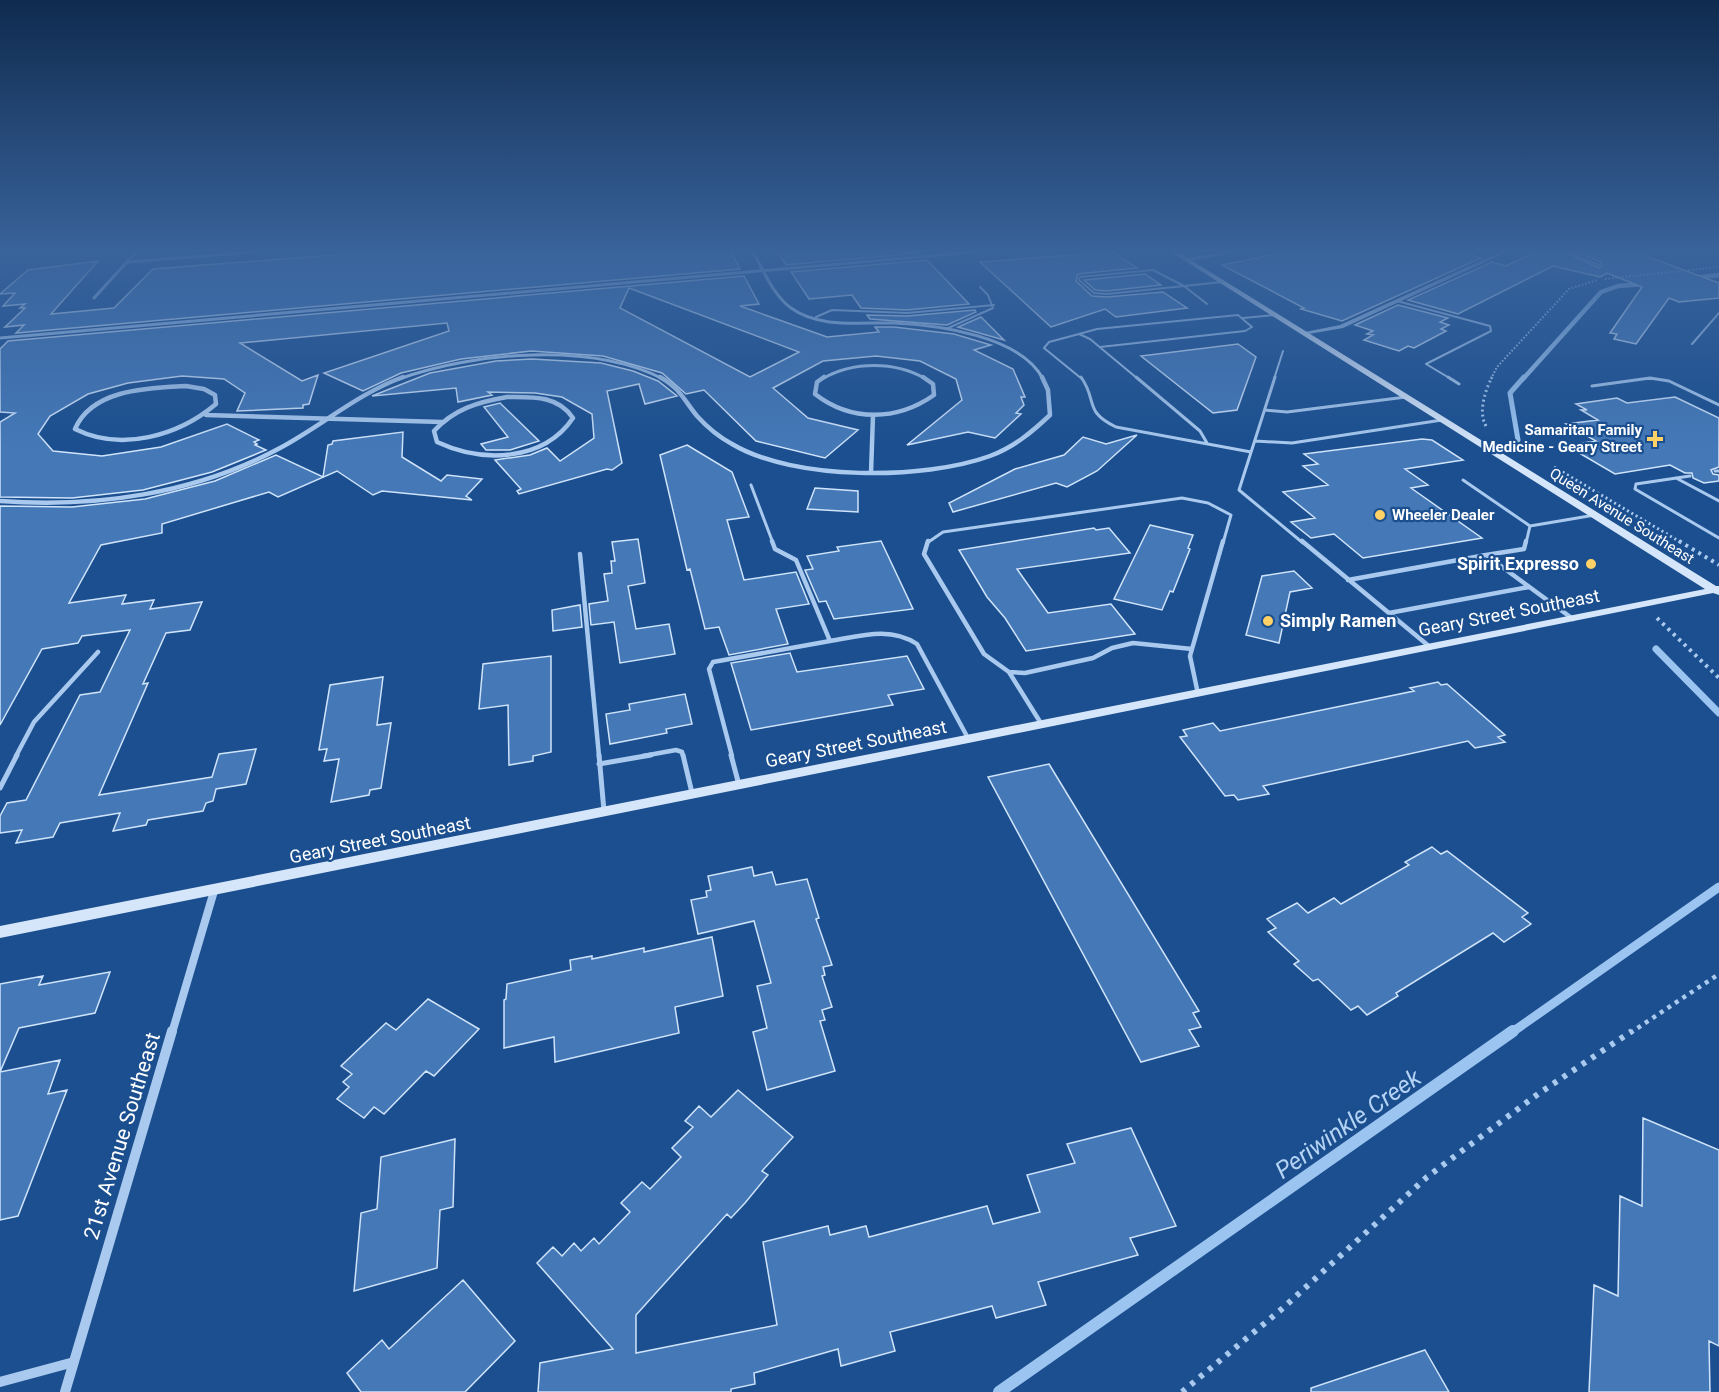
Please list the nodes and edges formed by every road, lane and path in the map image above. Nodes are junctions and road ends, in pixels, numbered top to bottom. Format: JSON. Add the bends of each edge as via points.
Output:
{"nodes":[{"id":1,"x":240,"y":317,"type":"edge"},
{"id":2,"x":816,"y":317,"type":"edge"},
{"id":3,"x":973,"y":317,"type":"edge"},
{"id":4,"x":1218,"y":317,"type":"edge"},
{"id":5,"x":1254,"y":317,"type":"edge"},
{"id":6,"x":1277,"y":317,"type":"edge"},
{"id":7,"x":1363,"y":317,"type":"edge"},
{"id":8,"x":1456,"y":317,"type":"edge"},
{"id":9,"x":1716,"y":317,"type":"edge"},
{"id":10,"x":1243,"y":318,"type":"joint"},
{"id":11,"x":945,"y":329,"type":"junction"},
{"id":12,"x":1303,"y":333,"type":"junction"},
{"id":13,"x":1079,"y":334,"type":"junction"},
{"id":14,"x":0,"y":338,"type":"edge"},
{"id":15,"x":1692,"y":344,"type":"dead end"},
{"id":16,"x":1100,"y":347,"type":"junction"},
{"id":17,"x":1283,"y":351,"type":"dead end"},
{"id":18,"x":1459,"y":384,"type":"dead end"},
{"id":19,"x":1592,"y":386,"type":"dead end"},
{"id":20,"x":1406,"y":397,"type":"junction"},
{"id":21,"x":1719,"y":405,"type":"edge"},
{"id":22,"x":1265,"y":410,"type":"junction"},
{"id":23,"x":206,"y":415,"type":"junction"},
{"id":24,"x":873,"y":415,"type":"junction"},
{"id":25,"x":325,"y":420,"type":"junction"},
{"id":26,"x":1442,"y":420,"type":"junction"},
{"id":27,"x":442,"y":422,"type":"junction"},
{"id":28,"x":1255,"y":441,"type":"junction"},
{"id":29,"x":1207,"y":442,"type":"junction"},
{"id":30,"x":1251,"y":452,"type":"junction"},
{"id":31,"x":871,"y":473,"type":"junction"},
{"id":32,"x":1690,"y":476,"type":"dead end"},
{"id":33,"x":1676,"y":478,"type":"junction"},
{"id":34,"x":1463,"y":480,"type":"dead end"},
{"id":35,"x":751,"y":485,"type":"dead end"},
{"id":36,"x":0,"y":501,"type":"edge"},
{"id":37,"x":1719,"y":501,"type":"edge"},
{"id":38,"x":1595,"y":515,"type":"junction"},
{"id":39,"x":1530,"y":526,"type":"junction"},
{"id":40,"x":1719,"y":538,"type":"edge"},
{"id":41,"x":580,"y":554,"type":"dead end"},
{"id":42,"x":1486,"y":555,"type":"junction"},
{"id":43,"x":1348,"y":580,"type":"junction"},
{"id":44,"x":1529,"y":587,"type":"junction"},
{"id":45,"x":1717,"y":590,"type":"edge"},
{"id":46,"x":1644,"y":605,"type":"junction"},
{"id":47,"x":1389,"y":613,"type":"junction"},
{"id":48,"x":1573,"y":619,"type":"junction"},
{"id":49,"x":830,"y":641,"type":"junction"},
{"id":50,"x":1431,"y":647,"type":"junction"},
{"id":51,"x":1192,"y":649,"type":"junction"},
{"id":52,"x":98,"y":652,"type":"dead end"},
{"id":53,"x":1009,"y":672,"type":"junction"},
{"id":54,"x":1719,"y":678,"type":"edge"},
{"id":55,"x":1197,"y":694,"type":"junction"},
{"id":56,"x":1042,"y":725,"type":"junction"},
{"id":57,"x":969,"y":740,"type":"junction"},
{"id":58,"x":599,"y":764,"type":"junction"},
{"id":59,"x":739,"y":786,"type":"junction"},
{"id":60,"x":0,"y":788,"type":"edge"},
{"id":61,"x":693,"y":795,"type":"junction"},
{"id":62,"x":604,"y":813,"type":"junction"},
{"id":63,"x":214,"y":891,"type":"junction"},
{"id":64,"x":0,"y":932,"type":"edge"},
{"id":65,"x":1719,"y":974,"type":"edge"},
{"id":66,"x":74,"y":1362,"type":"junction"},
{"id":67,"x":0,"y":1382,"type":"edge"},
{"id":68,"x":65,"y":1392,"type":"edge"},
{"id":69,"x":1182,"y":1392,"type":"edge"}],
"edges":[{"from":1,"to":14,"type":"street"},
{"from":2,"to":11,"type":"street"},
{"from":3,"to":11,"type":"lane"},
{"from":4,"to":13,"type":"lane"},
{"from":5,"to":10,"type":"lane"},
{"from":6,"to":12,"type":"main road","name":"Queen Avenue Southeast"},
{"from":7,"to":12,"type":"street","via":[[1341,327]]},
{"from":8,"to":18,"type":"lane","via":[[1490,326],[1491,332],[1426,364]]},
{"from":9,"to":15,"type":"lane"},
{"from":10,"to":16,"type":"lane","via":[[1252,327],[1245,331]]},
{"from":11,"to":31,"type":"street","via":[[978,336],[1031,363],[1047,386],[1050,415],[1040,429],[1017,444],[971,463],[920,472]]},
{"from":12,"to":20,"type":"main road","name":"Queen Avenue Southeast"},
{"from":13,"to":16,"type":"lane"},
{"from":13,"to":29,"type":"lane","via":[[1049,342],[1044,348],[1078,373],[1088,387],[1091,405],[1099,419],[1116,427]]},
{"from":16,"to":29,"type":"lane","via":[[1200,431]]},
{"from":17,"to":22,"type":"lane"},
{"from":19,"to":21,"type":"lane","via":[[1650,378],[1669,381]]},
{"from":20,"to":22,"type":"lane","via":[[1287,412]]},
{"from":20,"to":26,"type":"main road","name":"Queen Avenue Southeast"},
{"from":22,"to":28,"type":"lane"},
{"from":23,"to":23,"type":"street","via":[[216,404],[215,395],[186,386],[161,387],[134,391],[99,404],[76,419],[75,429],[85,436],[105,440],[131,439],[160,434]]},
{"from":23,"to":25,"type":"street"},
{"from":24,"to":24,"type":"street","via":[[846,412],[825,404],[815,394],[817,382],[840,370],[876,365],[921,374],[933,384],[934,395],[922,405],[901,413]]},
{"from":24,"to":31,"type":"street"},
{"from":25,"to":27,"type":"street"},
{"from":25,"to":31,"type":"street","via":[[354,400],[411,376],[478,361],[573,357],[633,366],[680,390],[693,411],[716,434],[745,451],[792,464]]},
{"from":25,"to":36,"type":"street","via":[[273,452],[229,471],[185,483],[130,496],[68,502]]},
{"from":26,"to":28,"type":"lane","via":[[1292,443]]},
{"from":26,"to":38,"type":"main road","name":"Queen Avenue Southeast"},
{"from":27,"to":27,"type":"street","via":[[434,431],[437,442],[451,451],[501,455],[553,441],[568,430],[573,418],[568,408],[554,400],[507,397],[482,401],[456,411]]},
{"from":28,"to":30,"type":"lane"},
{"from":29,"to":30,"type":"lane"},
{"from":30,"to":43,"type":"lane","via":[[1239,490]]},
{"from":32,"to":33,"type":"lane"},
{"from":33,"to":37,"type":"lane"},
{"from":33,"to":40,"type":"lane","via":[[1636,484],[1635,489]]},
{"from":34,"to":39,"type":"lane"},
{"from":35,"to":49,"type":"lane","via":[[775,549],[795,560]]},
{"from":38,"to":39,"type":"lane"},
{"from":38,"to":45,"type":"main road","name":"Queen Avenue Southeast"},
{"from":39,"to":42,"type":"lane","via":[[1524,549]]},
{"from":41,"to":58,"type":"lane"},
{"from":42,"to":43,"type":"lane"},
{"from":42,"to":44,"type":"lane"},
{"from":43,"to":47,"type":"lane"},
{"from":44,"to":47,"type":"lane"},
{"from":44,"to":48,"type":"lane"},
{"from":45,"to":46,"type":"main road","name":"Geary Street Southeast"},
{"from":46,"to":48,"type":"main road","name":"Geary Street Southeast"},
{"from":46,"to":54,"type":"path"},
{"from":47,"to":50,"type":"lane"},
{"from":48,"to":50,"type":"main road","name":"Geary Street Southeast"},
{"from":49,"to":57,"type":"lane","via":[[894,633],[908,636],[917,644]]},
{"from":49,"to":59,"type":"lane","via":[[713,662],[710,669]]},
{"from":50,"to":55,"type":"main road","name":"Geary Street Southeast"},
{"from":51,"to":53,"type":"lane","via":[[1133,643],[1093,658]]},
{"from":51,"to":53,"type":"lane","via":[[1231,515],[1220,506],[1182,498],[943,532],[930,538],[924,554],[984,654]]},
{"from":51,"to":55,"type":"lane"},
{"from":52,"to":60,"type":"lane","via":[[34,722]]},
{"from":53,"to":56,"type":"lane"},
{"from":55,"to":56,"type":"main road","name":"Geary Street Southeast"},
{"from":56,"to":57,"type":"main road","name":"Geary Street Southeast"},
{"from":57,"to":59,"type":"main road","name":"Geary Street Southeast"},
{"from":58,"to":61,"type":"lane","via":[[676,750],[681,752]]},
{"from":58,"to":62,"type":"lane"},
{"from":59,"to":61,"type":"main road","name":"Geary Street Southeast"},
{"from":61,"to":62,"type":"main road","name":"Geary Street Southeast"},
{"from":62,"to":63,"type":"main road","name":"Geary Street Southeast"},
{"from":63,"to":64,"type":"main road","name":"Geary Street Southeast"},
{"from":63,"to":66,"type":"street","name":"21st Avenue Southeast"},
{"from":65,"to":69,"type":"path","via":[[1538,1094],[1426,1177],[1283,1308]]},
{"from":66,"to":67,"type":"street"},
{"from":66,"to":68,"type":"street","name":"21st Avenue Southeast"}]}
